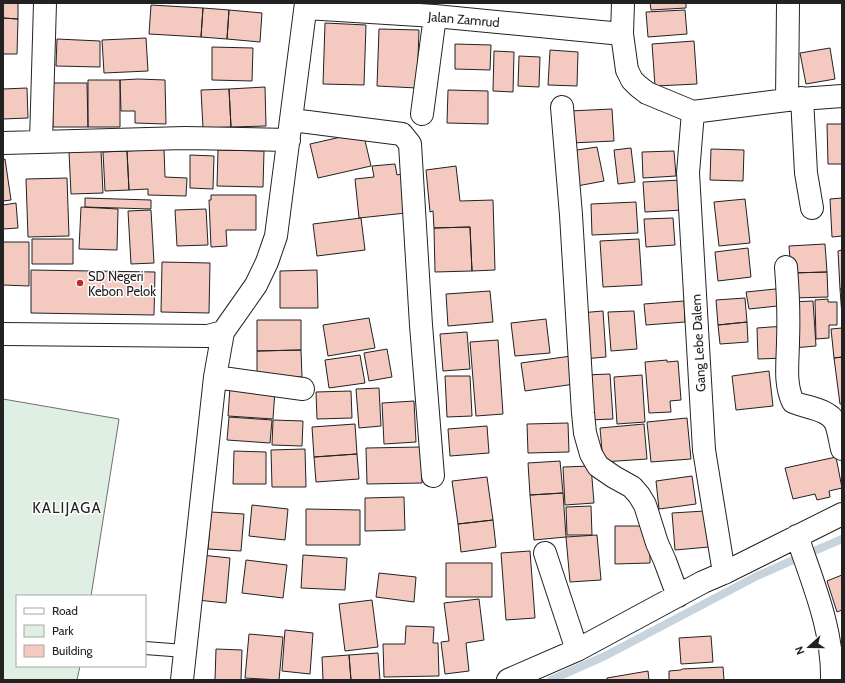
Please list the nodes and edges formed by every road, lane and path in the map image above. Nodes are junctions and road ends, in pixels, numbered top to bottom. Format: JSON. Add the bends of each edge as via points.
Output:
{"nodes":[{"id":1,"x":45,"y":3,"type":"edge"},
{"id":2,"x":623,"y":3,"type":"edge"},
{"id":3,"x":788,"y":3,"type":"edge"},
{"id":4,"x":306,"y":5,"type":"edge"},
{"id":5,"x":435,"y":16,"type":"junction"},
{"id":6,"x":622,"y":34,"type":"junction"},
{"id":7,"x":842,"y":96,"type":"edge"},
{"id":8,"x":794,"y":99,"type":"junction"},
{"id":9,"x":562,"y":107,"type":"dead end"},
{"id":10,"x":693,"y":112,"type":"junction"},
{"id":11,"x":422,"y":114,"type":"dead end"},
{"id":12,"x":290,"y":130,"type":"junction"},
{"id":13,"x":41,"y":141,"type":"junction"},
{"id":14,"x":3,"y":143,"type":"edge"},
{"id":15,"x":812,"y":208,"type":"dead end"},
{"id":16,"x":786,"y":267,"type":"dead end"},
{"id":17,"x":223,"y":332,"type":"junction"},
{"id":18,"x":3,"y":334,"type":"edge"},
{"id":19,"x":215,"y":377,"type":"junction"},
{"id":20,"x":303,"y":389,"type":"dead end"},
{"id":21,"x":842,"y":449,"type":"edge"},
{"id":22,"x":433,"y":476,"type":"dead end"},
{"id":23,"x":842,"y":514,"type":"edge"},
{"id":24,"x":797,"y":536,"type":"junction"},
{"id":25,"x":545,"y":553,"type":"dead end"},
{"id":26,"x":724,"y":573,"type":"junction"},
{"id":27,"x":678,"y":596,"type":"junction"},
{"id":28,"x":146,"y":648,"type":"edge"},
{"id":29,"x":576,"y":650,"type":"junction"},
{"id":30,"x":185,"y":651,"type":"junction"},
{"id":31,"x":182,"y":680,"type":"edge"},
{"id":32,"x":508,"y":680,"type":"edge"},
{"id":33,"x":832,"y":680,"type":"edge"}],
"edges":[{"from":1,"to":13,"type":"street"},
{"from":2,"to":6,"type":"street"},
{"from":3,"to":8,"type":"street"},
{"from":4,"to":5,"type":"street","name":"Jalan Zamrud"},
{"from":4,"to":12,"type":"street"},
{"from":5,"to":6,"type":"street","name":"Jalan Zamrud"},
{"from":5,"to":11,"type":"street"},
{"from":6,"to":10,"type":"street","via":[[627,70],[632,80],[647,93]]},
{"from":7,"to":8,"type":"street"},
{"from":8,"to":10,"type":"street"},
{"from":8,"to":15,"type":"street"},
{"from":9,"to":27,"type":"street","via":[[585,433],[591,454],[598,466],[632,487],[645,505]]},
{"from":10,"to":26,"type":"street","name":"Gang Lebe Dalem","via":[[688,173],[704,450]]},
{"from":12,"to":13,"type":"street","via":[[185,138]]},
{"from":12,"to":17,"type":"street","via":[[276,236],[256,286]]},
{"from":12,"to":22,"type":"street","via":[[402,134],[410,144]]},
{"from":13,"to":14,"type":"street"},
{"from":16,"to":21,"type":"street","via":[[787,380],[791,397],[793,402],[833,418]]},
{"from":17,"to":18,"type":"street","via":[[208,336]]},
{"from":17,"to":19,"type":"street"},
{"from":19,"to":20,"type":"street"},
{"from":19,"to":30,"type":"street"},
{"from":23,"to":24,"type":"street"},
{"from":24,"to":26,"type":"street"},
{"from":24,"to":33,"type":"street","via":[[830,639]]},
{"from":25,"to":29,"type":"street"},
{"from":26,"to":27,"type":"street"},
{"from":27,"to":29,"type":"street"},
{"from":28,"to":30,"type":"lane"},
{"from":29,"to":32,"type":"street"},
{"from":30,"to":31,"type":"street"}]}
